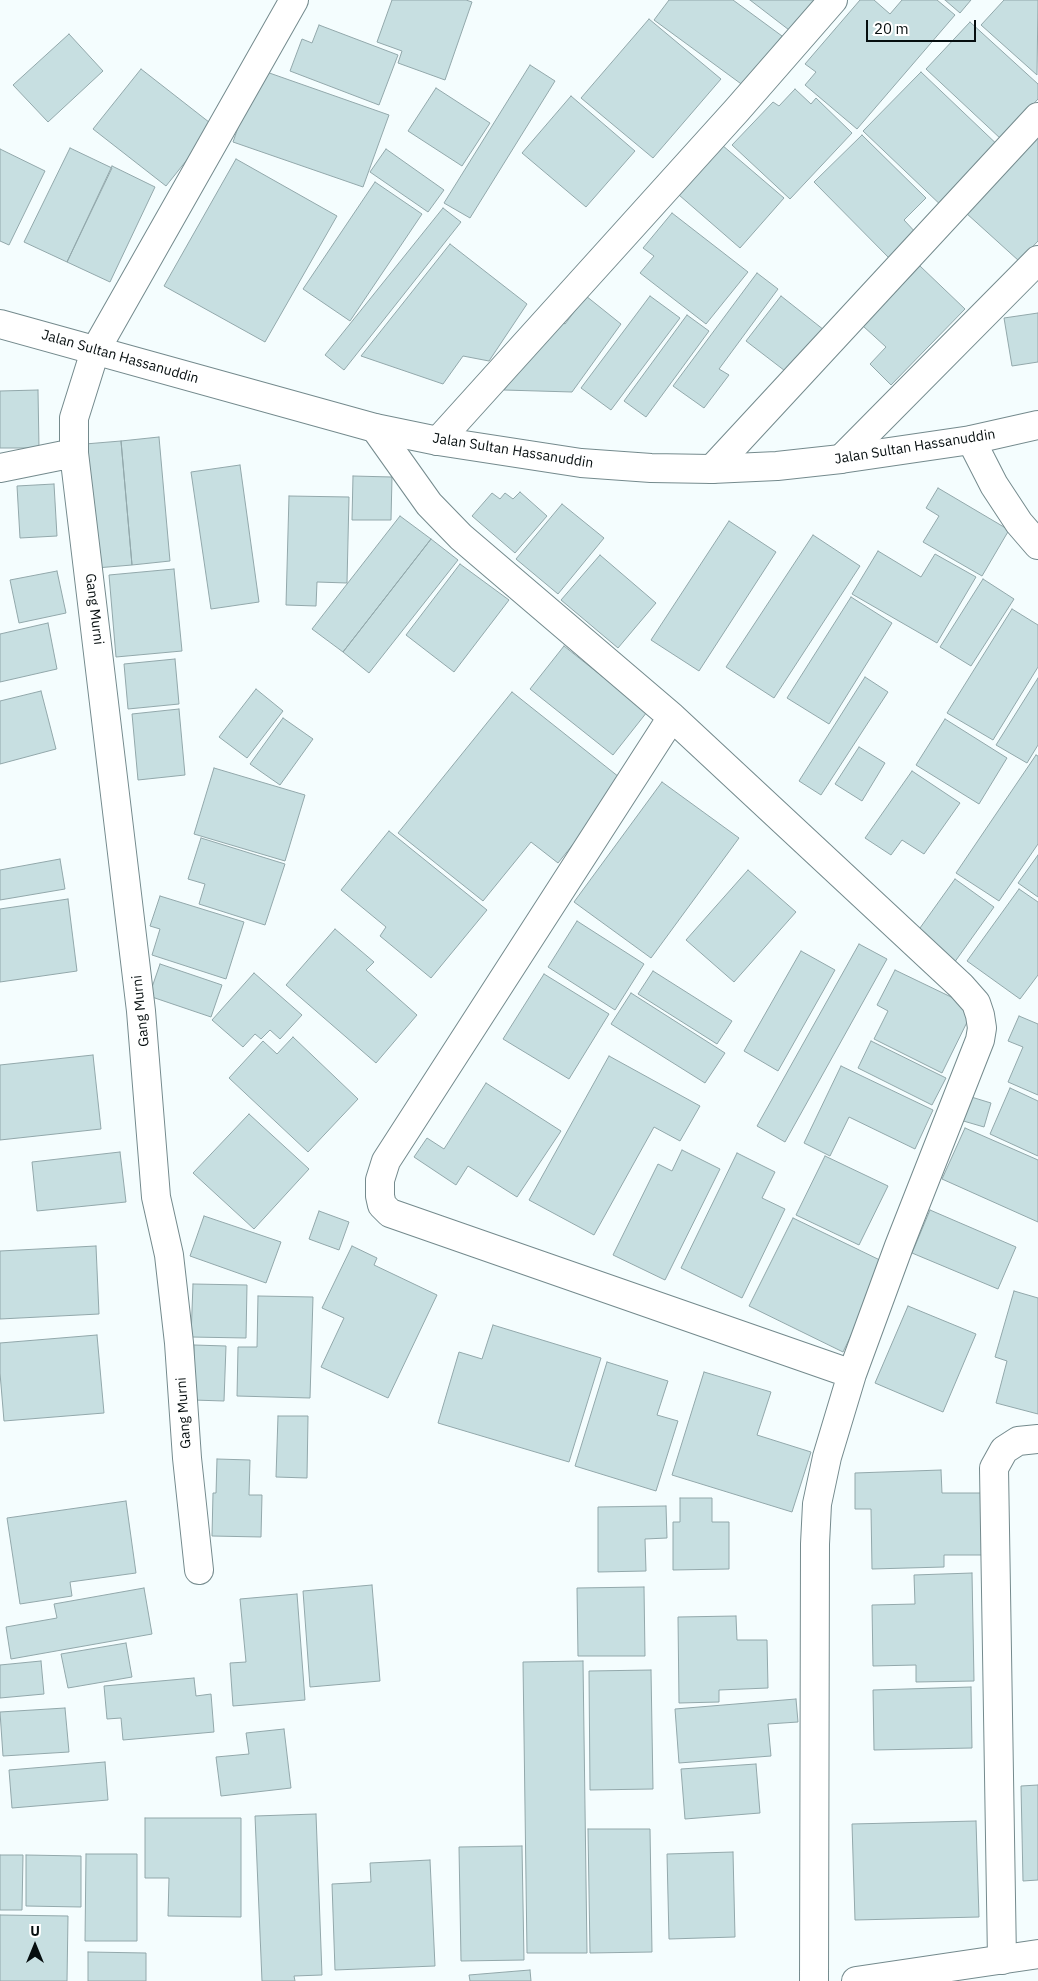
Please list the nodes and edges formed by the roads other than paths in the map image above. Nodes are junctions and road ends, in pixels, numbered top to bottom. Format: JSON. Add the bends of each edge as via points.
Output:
{"nodes":[{"id":1,"x":294,"y":0,"type":"edge"},
{"id":2,"x":833,"y":0,"type":"edge"},
{"id":3,"x":1038,"y":117,"type":"edge"},
{"id":4,"x":1038,"y":260,"type":"edge"},
{"id":5,"x":0,"y":324,"type":"edge"},
{"id":6,"x":94,"y":351,"type":"junction"},
{"id":7,"x":1038,"y":425,"type":"edge"},
{"id":8,"x":375,"y":428,"type":"junction"},
{"id":9,"x":438,"y":440,"type":"junction"},
{"id":10,"x":971,"y":440,"type":"junction"},
{"id":11,"x":74,"y":453,"type":"junction"},
{"id":12,"x":841,"y":459,"type":"junction"},
{"id":13,"x":0,"y":468,"type":"edge"},
{"id":14,"x":712,"y":469,"type":"junction"},
{"id":15,"x":1038,"y":545,"type":"edge"},
{"id":16,"x":672,"y":717,"type":"junction"},
{"id":17,"x":852,"y":1374,"type":"junction"},
{"id":18,"x":1038,"y":1439,"type":"edge"},
{"id":19,"x":199,"y":1570,"type":"dead end"},
{"id":20,"x":1038,"y":1954,"type":"edge"},
{"id":21,"x":1002,"y":1960,"type":"junction"},
{"id":22,"x":814,"y":1981,"type":"edge"},
{"id":23,"x":856,"y":1981,"type":"edge"}],
"edges":[{"from":1,"to":6,"type":"street","name":"Gang Murni"},
{"from":2,"to":9,"type":"street"},
{"from":3,"to":14,"type":"street"},
{"from":4,"to":12,"type":"street"},
{"from":5,"to":6,"type":"street","name":"Jalan Sultan Hassanuddin"},
{"from":6,"to":8,"type":"street","name":"Jalan Sultan Hassanuddin"},
{"from":6,"to":11,"type":"street","name":"Gang Murni","via":[[74,418]]},
{"from":7,"to":10,"type":"street","name":"Jalan Sultan Hassanuddin"},
{"from":8,"to":9,"type":"street","name":"Jalan Sultan Hassanuddin"},
{"from":8,"to":16,"type":"street","via":[[429,504],[461,537]]},
{"from":9,"to":14,"type":"street","name":"Jalan Sultan Hassanuddin","via":[[581,463]]},
{"from":10,"to":12,"type":"street","name":"Jalan Sultan Hassanuddin"},
{"from":10,"to":15,"type":"street","via":[[994,485]]},
{"from":11,"to":13,"type":"street"},
{"from":11,"to":19,"type":"street","name":"Gang Murni","via":[[142,1012],[156,1197],[169,1255]]},
{"from":12,"to":14,"type":"street","name":"Jalan Sultan Hassanuddin"},
{"from":16,"to":17,"type":"street","via":[[962,986],[976,1003],[980,1015],[980,1040]]},
{"from":16,"to":17,"type":"street","via":[[386,1161],[380,1180],[382,1205],[390,1213]]},
{"from":17,"to":22,"type":"street","via":[[817,1504]]},
{"from":18,"to":21,"type":"street","via":[[1018,1441],[1004,1450],[994,1468]]},
{"from":20,"to":21,"type":"street"},
{"from":21,"to":23,"type":"street"}]}
